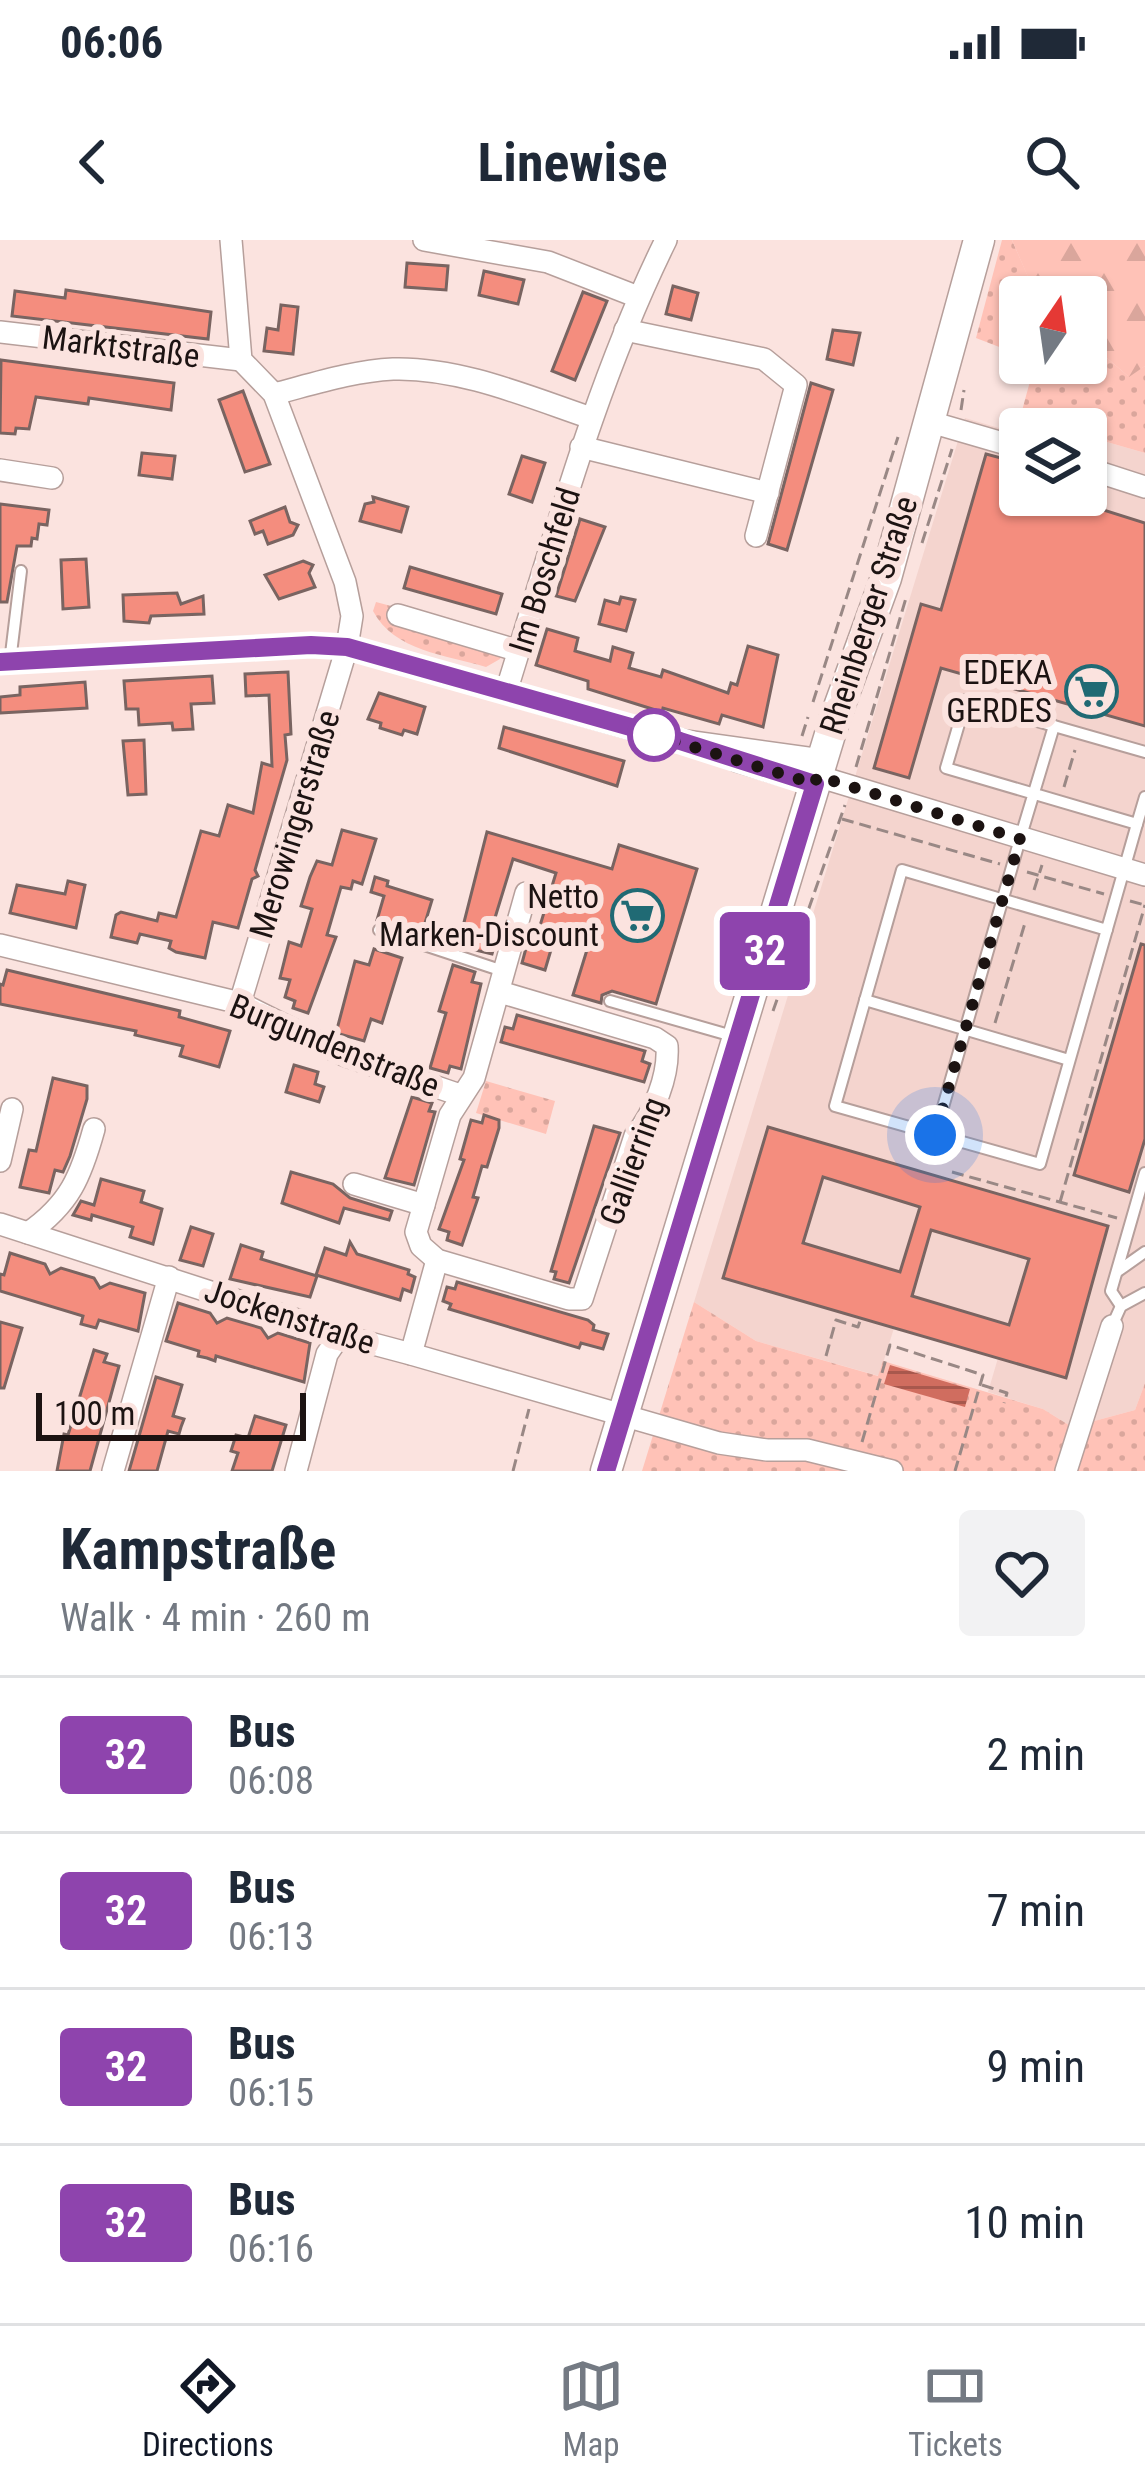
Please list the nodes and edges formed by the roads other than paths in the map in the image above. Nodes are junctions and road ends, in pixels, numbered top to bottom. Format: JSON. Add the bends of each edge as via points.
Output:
{"nodes":[{"id":1,"x":231,"y":240,"type":"edge"},
{"id":2,"x":424,"y":240,"type":"edge"},
{"id":3,"x":666,"y":240,"type":"edge"},
{"id":4,"x":980,"y":240,"type":"edge"},
{"id":5,"x":638,"y":297,"type":"junction"},
{"id":6,"x":626,"y":330,"type":"junction"},
{"id":7,"x":0,"y":332,"type":"edge"},
{"id":8,"x":242,"y":360,"type":"junction"},
{"id":9,"x":274,"y":394,"type":"junction"},
{"id":10,"x":591,"y":418,"type":"junction"},
{"id":11,"x":927,"y":421,"type":"junction"},
{"id":12,"x":999,"y":442,"type":"edge"},
{"id":13,"x":581,"y":447,"type":"junction"},
{"id":14,"x":0,"y":470,"type":"edge"},
{"id":15,"x":1107,"y":475,"type":"edge"},
{"id":16,"x":52,"y":478,"type":"dead end"},
{"id":17,"x":1145,"y":487,"type":"edge"},
{"id":18,"x":768,"y":493,"type":"junction"},
{"id":19,"x":756,"y":536,"type":"dead end"},
{"id":20,"x":21,"y":571,"type":"dead end"},
{"id":21,"x":398,"y":615,"type":"dead end"},
{"id":22,"x":347,"y":647,"type":"junction"},
{"id":23,"x":519,"y":651,"type":"junction"},
{"id":24,"x":5,"y":662,"type":"edge"},
{"id":25,"x":506,"y":692,"type":"junction"},
{"id":26,"x":1054,"y":726,"type":"junction"},
{"id":27,"x":1145,"y":752,"type":"edge"},
{"id":28,"x":818,"y":774,"type":"junction"},
{"id":29,"x":1033,"y":794,"type":"junction"},
{"id":30,"x":1145,"y":797,"type":"edge"},
{"id":31,"x":1137,"y":824,"type":"junction"},
{"id":32,"x":1020,"y":839,"type":"junction"},
{"id":33,"x":1135,"y":872,"type":"edge"},
{"id":34,"x":526,"y":892,"type":"dead end"},
{"id":35,"x":1004,"y":899,"type":"junction"},
{"id":36,"x":379,"y":930,"type":"dead end"},
{"id":37,"x":1106,"y":930,"type":"junction"},
{"id":38,"x":0,"y":945,"type":"edge"},
{"id":39,"x":503,"y":982,"type":"junction"},
{"id":40,"x":610,"y":1000,"type":"dead end"},
{"id":41,"x":865,"y":1000,"type":"junction"},
{"id":42,"x":240,"y":1003,"type":"junction"},
{"id":43,"x":965,"y":1029,"type":"junction"},
{"id":44,"x":739,"y":1038,"type":"junction"},
{"id":45,"x":1069,"y":1060,"type":"junction"},
{"id":46,"x":460,"y":1096,"type":"junction"},
{"id":47,"x":12,"y":1109,"type":"dead end"},
{"id":48,"x":94,"y":1129,"type":"dead end"},
{"id":49,"x":935,"y":1135,"type":"junction"},
{"id":50,"x":0,"y":1162,"type":"edge"},
{"id":51,"x":1145,"y":1173,"type":"edge"},
{"id":52,"x":355,"y":1184,"type":"dead end"},
{"id":53,"x":424,"y":1205,"type":"junction"},
{"id":54,"x":0,"y":1225,"type":"edge"},
{"id":55,"x":28,"y":1234,"type":"junction"},
{"id":56,"x":1145,"y":1252,"type":"edge"},
{"id":57,"x":437,"y":1260,"type":"junction"},
{"id":58,"x":1116,"y":1273,"type":"junction"},
{"id":59,"x":169,"y":1277,"type":"junction"},
{"id":60,"x":1145,"y":1293,"type":"edge"},
{"id":61,"x":1117,"y":1316,"type":"junction"},
{"id":62,"x":338,"y":1339,"type":"junction"},
{"id":63,"x":411,"y":1354,"type":"junction"},
{"id":64,"x":621,"y":1418,"type":"junction"},
{"id":65,"x":113,"y":1471,"type":"edge"},
{"id":66,"x":296,"y":1471,"type":"edge"},
{"id":67,"x":605,"y":1471,"type":"edge"},
{"id":68,"x":892,"y":1471,"type":"edge"},
{"id":69,"x":1066,"y":1471,"type":"edge"}],
"edges":[{"from":1,"to":8,"type":"street"},
{"from":2,"to":5,"type":"street","via":[[548,262]]},
{"from":3,"to":5,"type":"street","name":"Im Boschfeld"},
{"from":4,"to":11,"type":"main road","name":"Rheinberger Straße"},
{"from":5,"to":6,"type":"street","name":"Im Boschfeld"},
{"from":6,"to":10,"type":"street","name":"Im Boschfeld"},
{"from":6,"to":18,"type":"street","via":[[764,359],[793,379]]},
{"from":7,"to":8,"type":"street","name":"Marktstraße"},
{"from":8,"to":9,"type":"street","name":"Merowingerstraße"},
{"from":9,"to":10,"type":"street","via":[[413,369]]},
{"from":9,"to":22,"type":"street","name":"Merowingerstraße","via":[[346,583]]},
{"from":10,"to":13,"type":"street","name":"Im Boschfeld"},
{"from":11,"to":12,"type":"street"},
{"from":11,"to":28,"type":"main road","name":"Rheinberger Straße","via":[[890,565]]},
{"from":13,"to":18,"type":"street","name":"Im Boschfeld"},
{"from":13,"to":23,"type":"street","name":"Im Boschfeld"},
{"from":14,"to":16,"type":"street"},
{"from":15,"to":17,"type":"street"},
{"from":18,"to":19,"type":"street"},
{"from":20,"to":24,"type":"lane"},
{"from":21,"to":23,"type":"street"},
{"from":22,"to":24,"type":"street"},
{"from":22,"to":25,"type":"street"},
{"from":22,"to":42,"type":"street","name":"Merowingerstraße"},
{"from":23,"to":25,"type":"street","name":"Im Boschfeld"},
{"from":25,"to":28,"type":"street"},
{"from":26,"to":27,"type":"lane"},
{"from":26,"to":29,"type":"lane"},
{"from":26,"to":29,"type":"lane","via":[[966,700],[946,768]]},
{"from":28,"to":32,"type":"street"},
{"from":28,"to":44,"type":"main road","name":"Rheinberger Straße"},
{"from":29,"to":31,"type":"lane"},
{"from":29,"to":32,"type":"lane"},
{"from":30,"to":31,"type":"lane"},
{"from":31,"to":33,"type":"lane"},
{"from":32,"to":33,"type":"street"},
{"from":32,"to":35,"type":"lane"},
{"from":33,"to":37,"type":"lane"},
{"from":34,"to":39,"type":"street"},
{"from":35,"to":37,"type":"lane"},
{"from":35,"to":41,"type":"lane","via":[[902,870]]},
{"from":35,"to":43,"type":"lane"},
{"from":36,"to":39,"type":"lane"},
{"from":37,"to":45,"type":"lane"},
{"from":38,"to":42,"type":"street","name":"Burgundenstraße"},
{"from":39,"to":46,"type":"street","via":[[474,1078]]},
{"from":39,"to":57,"type":"street","name":"Gallierring","via":[[655,1038],[668,1058],[582,1299]]},
{"from":40,"to":44,"type":"lane"},
{"from":41,"to":43,"type":"lane"},
{"from":41,"to":49,"type":"lane","via":[[835,1106]]},
{"from":42,"to":46,"type":"street","name":"Burgundenstraße","via":[[346,1056]]},
{"from":43,"to":45,"type":"lane"},
{"from":43,"to":49,"type":"lane"},
{"from":44,"to":64,"type":"main road","name":"Rheinberger Straße"},
{"from":45,"to":49,"type":"lane","via":[[1040,1164]]},
{"from":46,"to":53,"type":"street"},
{"from":47,"to":50,"type":"street"},
{"from":48,"to":55,"type":"street","via":[[79,1182]]},
{"from":51,"to":58,"type":"lane"},
{"from":52,"to":53,"type":"street"},
{"from":53,"to":57,"type":"street","via":[[416,1232]]},
{"from":54,"to":55,"type":"street","name":"Jockenstraße"},
{"from":55,"to":59,"type":"street","name":"Jockenstraße"},
{"from":56,"to":58,"type":"lane"},
{"from":57,"to":63,"type":"street"},
{"from":58,"to":61,"type":"lane"},
{"from":59,"to":62,"type":"street","name":"Jockenstraße"},
{"from":59,"to":65,"type":"street"},
{"from":60,"to":61,"type":"lane"},
{"from":61,"to":69,"type":"street"},
{"from":62,"to":63,"type":"street","name":"Jockenstraße"},
{"from":62,"to":66,"type":"street"},
{"from":63,"to":64,"type":"street","name":"Jockenstraße"},
{"from":64,"to":67,"type":"main road","name":"Rheinberger Straße"},
{"from":64,"to":68,"type":"street","name":"Jockenstraße","via":[[719,1444],[807,1450]]}]}
